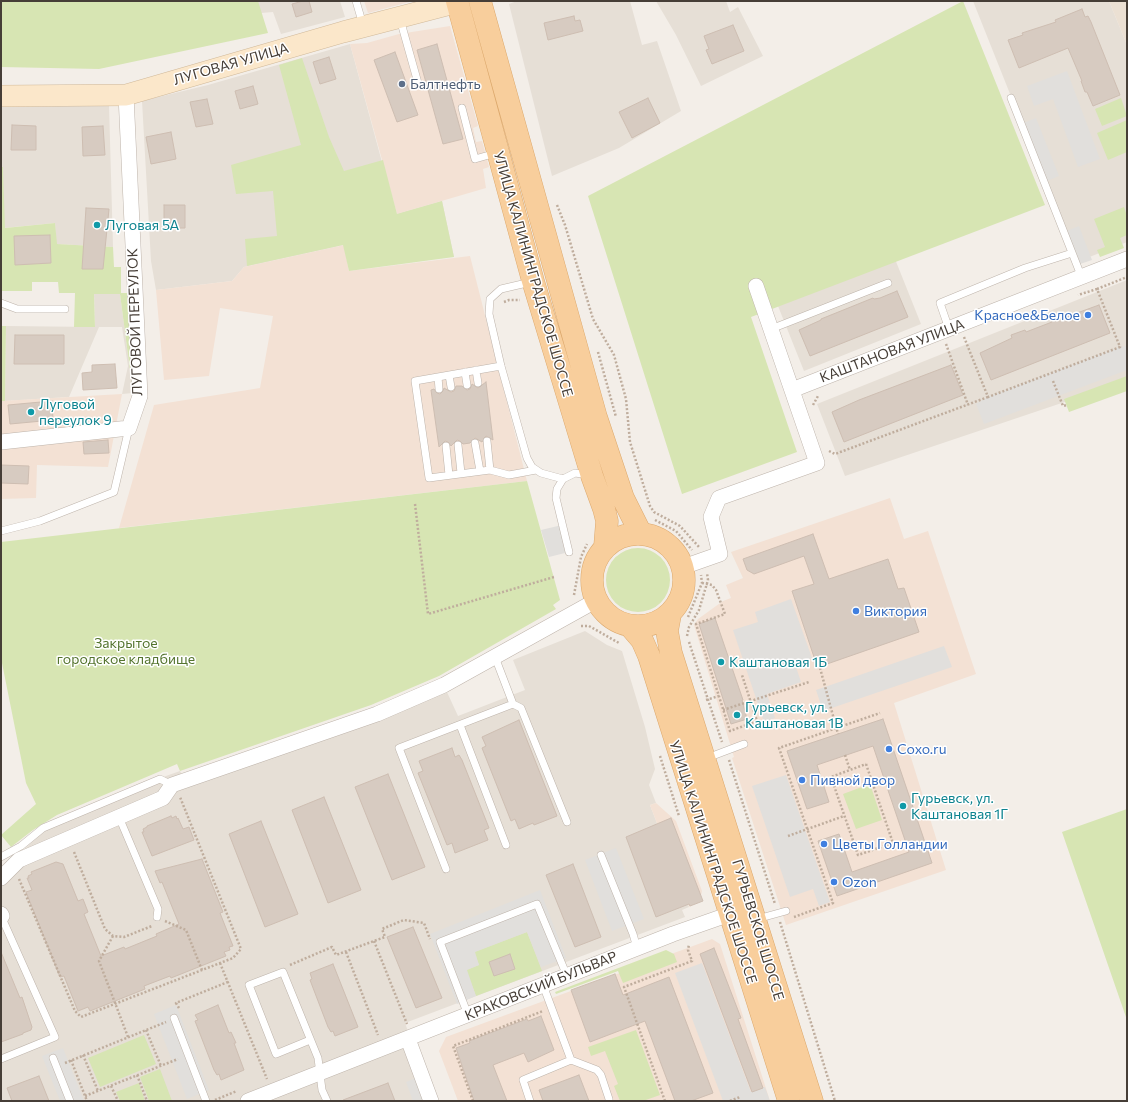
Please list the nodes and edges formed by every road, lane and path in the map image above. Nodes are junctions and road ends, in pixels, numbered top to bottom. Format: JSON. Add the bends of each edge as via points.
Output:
{"nodes":[{"id":1,"x":356,"y":1,"type":"edge"},
{"id":2,"x":480,"y":1,"type":"edge"},
{"id":3,"x":457,"y":2,"type":"edge"},
{"id":4,"x":422,"y":6,"type":"edge"},
{"id":5,"x":400,"y":17,"type":"junction"},
{"id":6,"x":363,"y":27,"type":"junction"},
{"id":7,"x":418,"y":83,"type":"dead end"},
{"id":8,"x":126,"y":94,"type":"junction"},
{"id":9,"x":1,"y":96,"type":"edge"},
{"id":10,"x":1011,"y":98,"type":"dead end"},
{"id":11,"x":462,"y":108,"type":"dead end"},
{"id":12,"x":498,"y":153,"type":"junction"},
{"id":13,"x":554,"y":198,"type":"dead end"},
{"id":14,"x":1072,"y":253,"type":"junction"},
{"id":15,"x":1127,"y":259,"type":"edge"},
{"id":16,"x":1127,"y":277,"type":"edge"},
{"id":17,"x":1082,"y":278,"type":"junction"},
{"id":18,"x":533,"y":281,"type":"junction"},
{"id":19,"x":888,"y":283,"type":"dead end"},
{"id":20,"x":756,"y":286,"type":"dead end"},
{"id":21,"x":1097,"y":289,"type":"junction"},
{"id":22,"x":1075,"y":297,"type":"dead end"},
{"id":23,"x":1,"y":303,"type":"edge"},
{"id":24,"x":524,"y":304,"type":"dead end"},
{"id":25,"x":500,"y":307,"type":"dead end"},
{"id":26,"x":65,"y":310,"type":"dead end"},
{"id":27,"x":771,"y":329,"type":"junction"},
{"id":28,"x":971,"y":334,"type":"dead end"},
{"id":29,"x":953,"y":336,"type":"junction"},
{"id":30,"x":963,"y":337,"type":"junction"},
{"id":31,"x":501,"y":366,"type":"junction"},
{"id":32,"x":476,"y":370,"type":"junction"},
{"id":33,"x":465,"y":372,"type":"junction"},
{"id":34,"x":449,"y":375,"type":"junction"},
{"id":35,"x":438,"y":377,"type":"junction"},
{"id":36,"x":1053,"y":381,"type":"dead end"},
{"id":37,"x":478,"y":383,"type":"dead end"},
{"id":38,"x":467,"y":385,"type":"dead end"},
{"id":39,"x":451,"y":387,"type":"dead end"},
{"id":40,"x":439,"y":389,"type":"dead end"},
{"id":41,"x":792,"y":390,"type":"junction"},
{"id":42,"x":820,"y":392,"type":"dead end"},
{"id":43,"x":988,"y":398,"type":"junction"},
{"id":44,"x":968,"y":405,"type":"junction"},
{"id":45,"x":1063,"y":406,"type":"dead end"},
{"id":46,"x":815,"y":410,"type":"dead end"},
{"id":47,"x":129,"y":428,"type":"junction"},
{"id":48,"x":487,"y":441,"type":"dead end"},
{"id":49,"x":1,"y":442,"type":"edge"},
{"id":50,"x":475,"y":442,"type":"dead end"},
{"id":51,"x":826,"y":444,"type":"dead end"},
{"id":52,"x":458,"y":445,"type":"dead end"},
{"id":53,"x":446,"y":446,"type":"dead end"},
{"id":54,"x":490,"y":470,"type":"junction"},
{"id":55,"x":536,"y":470,"type":"junction"},
{"id":56,"x":480,"y":471,"type":"junction"},
{"id":57,"x":461,"y":474,"type":"junction"},
{"id":58,"x":449,"y":475,"type":"junction"},
{"id":59,"x":592,"y":476,"type":"junction"},
{"id":60,"x":563,"y":479,"type":"junction"},
{"id":61,"x":415,"y":504,"type":"dead end"},
{"id":62,"x":1,"y":531,"type":"edge"},
{"id":63,"x":641,"y":534,"type":"junction"},
{"id":64,"x":597,"y":543,"type":"junction"},
{"id":65,"x":569,"y":552,"type":"dead end"},
{"id":66,"x":705,"y":559,"type":"junction"},
{"id":67,"x":683,"y":567,"type":"junction"},
{"id":68,"x":554,"y":577,"type":"dead end"},
{"id":69,"x":707,"y":584,"type":"junction"},
{"id":70,"x":573,"y":598,"type":"dead end"},
{"id":71,"x":597,"y":600,"type":"junction"},
{"id":72,"x":678,"y":617,"type":"junction"},
{"id":73,"x":630,"y":626,"type":"junction"},
{"id":74,"x":578,"y":627,"type":"dead end"},
{"id":75,"x":624,"y":647,"type":"dead end"},
{"id":76,"x":495,"y":658,"type":"junction"},
{"id":77,"x":820,"y":668,"type":"dead end"},
{"id":78,"x":742,"y":675,"type":"dead end"},
{"id":79,"x":809,"y":682,"type":"dead end"},
{"id":80,"x":751,"y":702,"type":"junction"},
{"id":81,"x":513,"y":704,"type":"junction"},
{"id":82,"x":723,"y":710,"type":"junction"},
{"id":83,"x":880,"y":713,"type":"dead end"},
{"id":84,"x":460,"y":725,"type":"junction"},
{"id":85,"x":836,"y":728,"type":"junction"},
{"id":86,"x":838,"y":734,"type":"dead end"},
{"id":87,"x":744,"y":744,"type":"dead end"},
{"id":88,"x":726,"y":751,"type":"junction"},
{"id":89,"x":659,"y":753,"type":"dead end"},
{"id":90,"x":845,"y":756,"type":"dead end"},
{"id":91,"x":705,"y":758,"type":"junction"},
{"id":92,"x":850,"y":770,"type":"junction"},
{"id":93,"x":173,"y":785,"type":"junction"},
{"id":94,"x":844,"y":816,"type":"junction"},
{"id":95,"x":119,"y":817,"type":"junction"},
{"id":96,"x":566,"y":822,"type":"dead end"},
{"id":97,"x":682,"y":822,"type":"dead end"},
{"id":98,"x":808,"y":829,"type":"junction"},
{"id":99,"x":788,"y":836,"type":"dead end"},
{"id":100,"x":69,"y":839,"type":"junction"},
{"id":101,"x":506,"y":846,"type":"dead end"},
{"id":102,"x":601,"y":855,"type":"dead end"},
{"id":103,"x":7,"y":862,"type":"edge"},
{"id":104,"x":446,"y":869,"type":"dead end"},
{"id":105,"x":1,"y":878,"type":"edge"},
{"id":106,"x":788,"y":912,"type":"joint"},
{"id":107,"x":778,"y":913,"type":"junction"},
{"id":108,"x":730,"y":914,"type":"junction"},
{"id":109,"x":1,"y":915,"type":"edge"},
{"id":110,"x":157,"y":917,"type":"junction"},
{"id":111,"x":755,"y":920,"type":"junction"},
{"id":112,"x":113,"y":936,"type":"junction"},
{"id":113,"x":374,"y":941,"type":"junction"},
{"id":114,"x":692,"y":941,"type":"dead end"},
{"id":115,"x":432,"y":943,"type":"dead end"},
{"id":116,"x":637,"y":948,"type":"junction"},
{"id":117,"x":346,"y":952,"type":"junction"},
{"id":118,"x":220,"y":963,"type":"junction"},
{"id":119,"x":202,"y":970,"type":"junction"},
{"id":120,"x":283,"y":972,"type":"junction"},
{"id":121,"x":567,"y":976,"type":"junction"},
{"id":122,"x":228,"y":982,"type":"junction"},
{"id":123,"x":543,"y":985,"type":"junction"},
{"id":124,"x":116,"y":1003,"type":"junction"},
{"id":125,"x":551,"y":1008,"type":"junction"},
{"id":126,"x":181,"y":1015,"type":"dead end"},
{"id":127,"x":468,"y":1015,"type":"junction"},
{"id":128,"x":174,"y":1018,"type":"joint"},
{"id":129,"x":146,"y":1030,"type":"junction"},
{"id":130,"x":408,"y":1034,"type":"junction"},
{"id":131,"x":378,"y":1036,"type":"dead end"},
{"id":132,"x":128,"y":1037,"type":"junction"},
{"id":133,"x":310,"y":1040,"type":"junction"},
{"id":134,"x":83,"y":1055,"type":"junction"},
{"id":135,"x":188,"y":1055,"type":"junction"},
{"id":136,"x":53,"y":1058,"type":"dead end"},
{"id":137,"x":1,"y":1059,"type":"edge"},
{"id":138,"x":71,"y":1060,"type":"junction"},
{"id":139,"x":571,"y":1060,"type":"junction"},
{"id":140,"x":56,"y":1066,"type":"junction"},
{"id":141,"x":160,"y":1066,"type":"junction"},
{"id":142,"x":320,"y":1072,"type":"junction"},
{"id":143,"x":137,"y":1075,"type":"junction"},
{"id":144,"x":267,"y":1079,"type":"dead end"},
{"id":145,"x":112,"y":1086,"type":"junction"},
{"id":146,"x":98,"y":1091,"type":"junction"},
{"id":147,"x":212,"y":1093,"type":"dead end"},
{"id":148,"x":85,"y":1096,"type":"dead end"},
{"id":149,"x":740,"y":1097,"type":"dead end"},
{"id":150,"x":609,"y":1099,"type":"dead end"},
{"id":151,"x":214,"y":1100,"type":"edge"},
{"id":152,"x":70,"y":1101,"type":"edge"},
{"id":153,"x":87,"y":1101,"type":"edge"},
{"id":154,"x":118,"y":1101,"type":"edge"},
{"id":155,"x":147,"y":1101,"type":"edge"},
{"id":156,"x":206,"y":1101,"type":"edge"},
{"id":157,"x":248,"y":1101,"type":"edge"},
{"id":158,"x":327,"y":1101,"type":"edge"},
{"id":159,"x":431,"y":1101,"type":"edge"},
{"id":160,"x":473,"y":1101,"type":"edge"},
{"id":161,"x":530,"y":1101,"type":"edge"},
{"id":162,"x":664,"y":1101,"type":"edge"},
{"id":163,"x":730,"y":1101,"type":"edge"},
{"id":164,"x":789,"y":1101,"type":"edge"},
{"id":165,"x":812,"y":1101,"type":"edge"},
{"id":166,"x":835,"y":1101,"type":"edge"}],
"edges":[{"from":1,"to":6,"type":"lane"},
{"from":2,"to":63,"type":"main road","name":"УЛИЦА КАЛИНИНГРАДСКОЕ ШОССЕ","via":[[596,417],[623,498]]},
{"from":3,"to":4,"type":"street","name":"ЛУГОВАЯ УЛИЦА"},
{"from":3,"to":12,"type":"main road","name":"УЛИЦА КАЛИНИНГРАДСКОЕ ШОССЕ"},
{"from":4,"to":5,"type":"street","name":"ЛУГОВАЯ УЛИЦА"},
{"from":5,"to":6,"type":"street","name":"ЛУГОВАЯ УЛИЦА"},
{"from":5,"to":7,"type":"lane"},
{"from":6,"to":8,"type":"street","name":"ЛУГОВАЯ УЛИЦА"},
{"from":8,"to":9,"type":"street","name":"ЛУГОВАЯ УЛИЦА"},
{"from":8,"to":47,"type":"street","name":"ЛУГОВОЙ ПЕРЕУЛОК","via":[[140,396]]},
{"from":10,"to":14,"type":"lane"},
{"from":11,"to":12,"type":"lane","via":[[475,159]]},
{"from":12,"to":18,"type":"main road","name":"УЛИЦА КАЛИНИНГРАДСКОЕ ШОССЕ"},
{"from":13,"to":66,"type":"path","via":[[565,225],[593,319],[614,355],[626,399],[630,442],[650,506],[654,512],[680,526],[699,546]]},
{"from":14,"to":17,"type":"lane"},
{"from":14,"to":29,"type":"lane","via":[[1025,268],[940,304]]},
{"from":15,"to":17,"type":"street","name":"КАШТАНОВАЯ УЛИЦА"},
{"from":16,"to":21,"type":"path"},
{"from":17,"to":29,"type":"street","name":"КАШТАНОВАЯ УЛИЦА"},
{"from":18,"to":31,"type":"lane","via":[[501,289],[490,298],[489,314]]},
{"from":18,"to":59,"type":"main road","name":"УЛИЦА КАЛИНИНГРАДСКОЕ ШОССЕ"},
{"from":19,"to":27,"type":"lane"},
{"from":20,"to":27,"type":"street"},
{"from":21,"to":22,"type":"path"},
{"from":21,"to":43,"type":"path","via":[[1120,347]]},
{"from":23,"to":26,"type":"lane","via":[[17,310]]},
{"from":24,"to":25,"type":"path","via":[[522,300],[509,300]]},
{"from":27,"to":41,"type":"street"},
{"from":28,"to":30,"type":"path"},
{"from":29,"to":30,"type":"path"},
{"from":29,"to":41,"type":"street","name":"КАШТАНОВАЯ УЛИЦА"},
{"from":29,"to":44,"type":"path","via":[[945,344]]},
{"from":30,"to":43,"type":"path"},
{"from":31,"to":32,"type":"lane"},
{"from":31,"to":55,"type":"lane","via":[[527,458]]},
{"from":32,"to":33,"type":"lane"},
{"from":32,"to":37,"type":"lane"},
{"from":33,"to":34,"type":"lane"},
{"from":33,"to":38,"type":"lane"},
{"from":34,"to":35,"type":"lane"},
{"from":34,"to":39,"type":"lane"},
{"from":35,"to":40,"type":"lane"},
{"from":35,"to":58,"type":"lane","via":[[415,380],[429,478]]},
{"from":36,"to":45,"type":"path"},
{"from":41,"to":66,"type":"street","via":[[817,463],[720,498],[711,517],[720,554]]},
{"from":42,"to":46,"type":"path","via":[[812,404]]},
{"from":43,"to":44,"type":"path"},
{"from":44,"to":51,"type":"path","via":[[835,454],[828,451]]},
{"from":47,"to":49,"type":"street"},
{"from":47,"to":62,"type":"lane","via":[[114,492],[40,521]]},
{"from":48,"to":54,"type":"lane"},
{"from":50,"to":56,"type":"lane"},
{"from":52,"to":57,"type":"lane"},
{"from":53,"to":58,"type":"lane"},
{"from":54,"to":55,"type":"lane","via":[[509,475]]},
{"from":54,"to":56,"type":"lane"},
{"from":55,"to":60,"type":"lane"},
{"from":56,"to":57,"type":"lane"},
{"from":57,"to":58,"type":"lane"},
{"from":59,"to":60,"type":"lane","via":[[575,473]]},
{"from":59,"to":64,"type":"main road","name":"УЛИЦА КАЛИНИНГРАДСКОЕ ШОССЕ","via":[[607,521]]},
{"from":60,"to":65,"type":"lane","via":[[557,489],[556,498]]},
{"from":61,"to":68,"type":"path","via":[[428,614]]},
{"from":63,"to":64,"type":"main road","via":[[635,532]]},
{"from":63,"to":67,"type":"main road","via":[[663,540],[674,549]]},
{"from":64,"to":70,"type":"path","via":[[581,557]]},
{"from":64,"to":71,"type":"main road","via":[[593,565]]},
{"from":66,"to":67,"type":"street"},
{"from":66,"to":69,"type":"path"},
{"from":67,"to":72,"type":"main road","via":[[685,582]]},
{"from":69,"to":72,"type":"path","via":[[702,583]]},
{"from":69,"to":82,"type":"path","via":[[716,590],[725,614],[696,624]]},
{"from":69,"to":88,"type":"path","via":[[699,610],[686,635]]},
{"from":71,"to":73,"type":"main road","via":[[611,618]]},
{"from":71,"to":76,"type":"street"},
{"from":72,"to":73,"type":"main road","via":[[640,627]]},
{"from":72,"to":91,"type":"main road","name":"УЛИЦА КАЛИНИНГРАДСКОЕ ШОССЕ","via":[[667,632],[671,653]]},
{"from":73,"to":108,"type":"main road","name":"УЛИЦА КАЛИНИНГРАДСКОЕ ШОССЕ","via":[[642,640],[649,656]]},
{"from":74,"to":75,"type":"path","via":[[589,626]]},
{"from":76,"to":81,"type":"lane"},
{"from":76,"to":93,"type":"street","via":[[444,685],[376,714]]},
{"from":77,"to":85,"type":"path"},
{"from":78,"to":80,"type":"path"},
{"from":79,"to":80,"type":"path"},
{"from":80,"to":82,"type":"path"},
{"from":80,"to":82,"type":"path","via":[[757,721],[730,731]]},
{"from":81,"to":84,"type":"lane"},
{"from":81,"to":96,"type":"lane","via":[[521,708]]},
{"from":83,"to":85,"type":"path"},
{"from":84,"to":101,"type":"lane"},
{"from":84,"to":104,"type":"lane","via":[[399,748]]},
{"from":85,"to":86,"type":"path"},
{"from":85,"to":98,"type":"path","via":[[779,748]]},
{"from":87,"to":88,"type":"lane"},
{"from":88,"to":91,"type":"lane"},
{"from":88,"to":107,"type":"path"},
{"from":89,"to":97,"type":"path","via":[[675,808]]},
{"from":90,"to":92,"type":"path"},
{"from":91,"to":111,"type":"main road","name":"ГУРЬЕВСКОЕ ШОССЕ"},
{"from":92,"to":94,"type":"path","via":[[831,777]]},
{"from":92,"to":94,"type":"path","via":[[866,764],[893,843],[858,855]]},
{"from":93,"to":95,"type":"street","via":[[163,798]]},
{"from":93,"to":103,"type":"lane","via":[[160,779],[43,828],[21,846]]},
{"from":93,"to":118,"type":"path","via":[[241,949],[233,958]]},
{"from":94,"to":98,"type":"path"},
{"from":95,"to":100,"type":"street"},
{"from":95,"to":110,"type":"lane","via":[[158,909]]},
{"from":98,"to":99,"type":"path"},
{"from":98,"to":106,"type":"path","via":[[833,903],[791,918]]},
{"from":100,"to":103,"type":"street","via":[[19,860]]},
{"from":100,"to":112,"type":"path","via":[[105,929]]},
{"from":102,"to":116,"type":"lane"},
{"from":103,"to":105,"type":"street"},
{"from":103,"to":124,"type":"path","via":[[75,1011],[81,1017]]},
{"from":106,"to":107,"type":"lane"},
{"from":107,"to":111,"type":"lane"},
{"from":107,"to":166,"type":"path"},
{"from":108,"to":116,"type":"street","name":"КРАКОВСКИЙ БУЛЬВАР"},
{"from":108,"to":164,"type":"main road","name":"УЛИЦА КАЛИНИНГРАДСКОЕ ШОССЕ"},
{"from":109,"to":137,"type":"lane","via":[[55,1037]]},
{"from":110,"to":112,"type":"path","via":[[154,924],[124,938]]},
{"from":110,"to":119,"type":"path","via":[[186,930]]},
{"from":111,"to":165,"type":"main road","name":"ГУРЬЕВСКОЕ ШОССЕ"},
{"from":112,"to":124,"type":"path","via":[[99,961]]},
{"from":113,"to":115,"type":"path","via":[[385,937],[382,929],[404,920],[424,922]]},
{"from":113,"to":117,"type":"path"},
{"from":113,"to":130,"type":"path"},
{"from":114,"to":162,"type":"path","via":[[688,950],[692,961],[624,987]]},
{"from":116,"to":121,"type":"street","name":"КРАКОВСКИЙ БУЛЬВАР"},
{"from":117,"to":120,"type":"path","via":[[336,956],[332,947],[292,963]]},
{"from":117,"to":131,"type":"path"},
{"from":118,"to":119,"type":"path"},
{"from":118,"to":122,"type":"path"},
{"from":119,"to":124,"type":"path"},
{"from":120,"to":133,"type":"lane"},
{"from":120,"to":133,"type":"lane","via":[[249,985],[276,1054]]},
{"from":121,"to":123,"type":"street","name":"КРАКОВСКИЙ БУЛЬВАР"},
{"from":121,"to":127,"type":"lane","via":[[537,904],[440,942]]},
{"from":122,"to":126,"type":"path","via":[[176,1003]]},
{"from":122,"to":144,"type":"path"},
{"from":123,"to":125,"type":"lane"},
{"from":123,"to":127,"type":"street","name":"КРАКОВСКИЙ БУЛЬВАР"},
{"from":124,"to":132,"type":"path"},
{"from":125,"to":139,"type":"lane"},
{"from":125,"to":160,"type":"path","via":[[453,1046]]},
{"from":127,"to":130,"type":"street","name":"КРАКОВСКИЙ БУЛЬВАР"},
{"from":128,"to":129,"type":"path"},
{"from":128,"to":135,"type":"lane"},
{"from":129,"to":132,"type":"path"},
{"from":129,"to":141,"type":"path"},
{"from":130,"to":142,"type":"street","name":"КРАКОВСКИЙ БУЛЬВАР"},
{"from":130,"to":159,"type":"street"},
{"from":132,"to":134,"type":"path"},
{"from":133,"to":142,"type":"lane","via":[[318,1058]]},
{"from":134,"to":138,"type":"path"},
{"from":134,"to":146,"type":"path"},
{"from":135,"to":141,"type":"path"},
{"from":135,"to":156,"type":"lane"},
{"from":136,"to":140,"type":"lane"},
{"from":138,"to":140,"type":"path"},
{"from":138,"to":153,"type":"path"},
{"from":139,"to":150,"type":"lane","via":[[597,1070]]},
{"from":139,"to":161,"type":"lane","via":[[523,1080]]},
{"from":140,"to":152,"type":"lane"},
{"from":141,"to":143,"type":"path"},
{"from":142,"to":157,"type":"street","name":"КРАКОВСКИЙ БУЛЬВАР"},
{"from":142,"to":158,"type":"lane","via":[[322,1090]]},
{"from":143,"to":145,"type":"path"},
{"from":143,"to":155,"type":"path"},
{"from":145,"to":146,"type":"path"},
{"from":145,"to":154,"type":"path"},
{"from":146,"to":148,"type":"path"},
{"from":147,"to":151,"type":"path"},
{"from":149,"to":163,"type":"path"}]}
